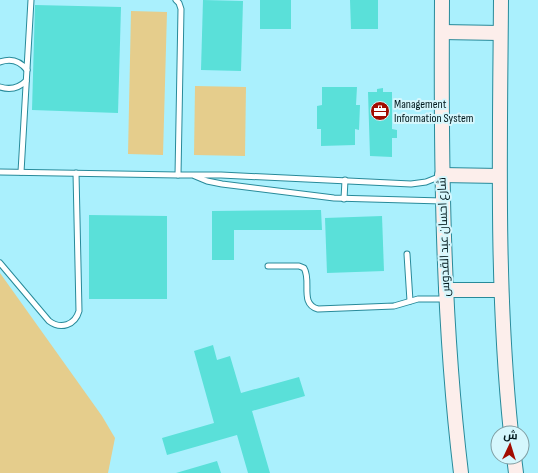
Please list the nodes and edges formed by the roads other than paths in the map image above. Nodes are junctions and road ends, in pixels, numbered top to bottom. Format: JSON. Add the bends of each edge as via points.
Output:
{"nodes":[{"id":1,"x":31,"y":0,"type":"edge"},
{"id":2,"x":176,"y":0,"type":"edge"},
{"id":3,"x":442,"y":0,"type":"edge"},
{"id":4,"x":501,"y":0,"type":"edge"},
{"id":5,"x":442,"y":32,"type":"junction"},
{"id":6,"x":500,"y":33,"type":"junction"},
{"id":7,"x":0,"y":62,"type":"edge"},
{"id":8,"x":27,"y":70,"type":"junction"},
{"id":9,"x":26,"y":81,"type":"junction"},
{"id":10,"x":0,"y":86,"type":"edge"},
{"id":11,"x":0,"y":172,"type":"edge"},
{"id":12,"x":21,"y":172,"type":"junction"},
{"id":13,"x":76,"y":173,"type":"junction"},
{"id":14,"x":178,"y":175,"type":"junction"},
{"id":15,"x":194,"y":175,"type":"junction"},
{"id":16,"x":442,"y":175,"type":"junction"},
{"id":17,"x":499,"y":176,"type":"junction"},
{"id":18,"x":345,"y":180,"type":"junction"},
{"id":19,"x":344,"y":199,"type":"junction"},
{"id":20,"x":442,"y":201,"type":"junction"},
{"id":21,"x":407,"y":254,"type":"dead end"},
{"id":22,"x":0,"y":263,"type":"edge"},
{"id":23,"x":268,"y":266,"type":"dead end"},
{"id":24,"x":502,"y":290,"type":"junction"},
{"id":25,"x":446,"y":295,"type":"junction"},
{"id":26,"x":410,"y":301,"type":"junction"},
{"id":27,"x":510,"y":425,"type":"edge"},
{"id":28,"x":456,"y":472,"type":"edge"}],
"edges":[{"from":1,"to":8,"type":"lane"},
{"from":2,"to":14,"type":"lane","via":[[181,9]]},
{"from":3,"to":5,"type":"street","name":"شارع احسان عبد القدوس"},
{"from":4,"to":6,"type":"street"},
{"from":5,"to":6,"type":"street"},
{"from":5,"to":16,"type":"street","name":"شارع احسان عبد القدوس"},
{"from":6,"to":17,"type":"street"},
{"from":7,"to":8,"type":"lane","via":[[16,61]]},
{"from":8,"to":9,"type":"lane"},
{"from":9,"to":10,"type":"lane","via":[[13,88]]},
{"from":9,"to":12,"type":"lane"},
{"from":11,"to":12,"type":"lane"},
{"from":12,"to":13,"type":"lane"},
{"from":13,"to":14,"type":"lane"},
{"from":13,"to":22,"type":"lane","via":[[79,310],[75,320],[62,326],[49,321]]},
{"from":14,"to":15,"type":"lane"},
{"from":15,"to":18,"type":"lane"},
{"from":15,"to":19,"type":"lane","via":[[207,182]]},
{"from":16,"to":17,"type":"street"},
{"from":16,"to":18,"type":"lane","via":[[418,183]]},
{"from":16,"to":20,"type":"street","name":"شارع احسان عبد القدوس"},
{"from":17,"to":24,"type":"street"},
{"from":18,"to":19,"type":"lane"},
{"from":19,"to":20,"type":"lane"},
{"from":20,"to":25,"type":"street","name":"شارع احسان عبد القدوس"},
{"from":21,"to":26,"type":"lane"},
{"from":23,"to":26,"type":"lane","via":[[304,268],[308,301],[314,308],[385,307]]},
{"from":24,"to":25,"type":"street"},
{"from":24,"to":27,"type":"street"},
{"from":25,"to":26,"type":"lane"},
{"from":25,"to":28,"type":"street","name":"شارع احسان عبد القدوس"}]}
